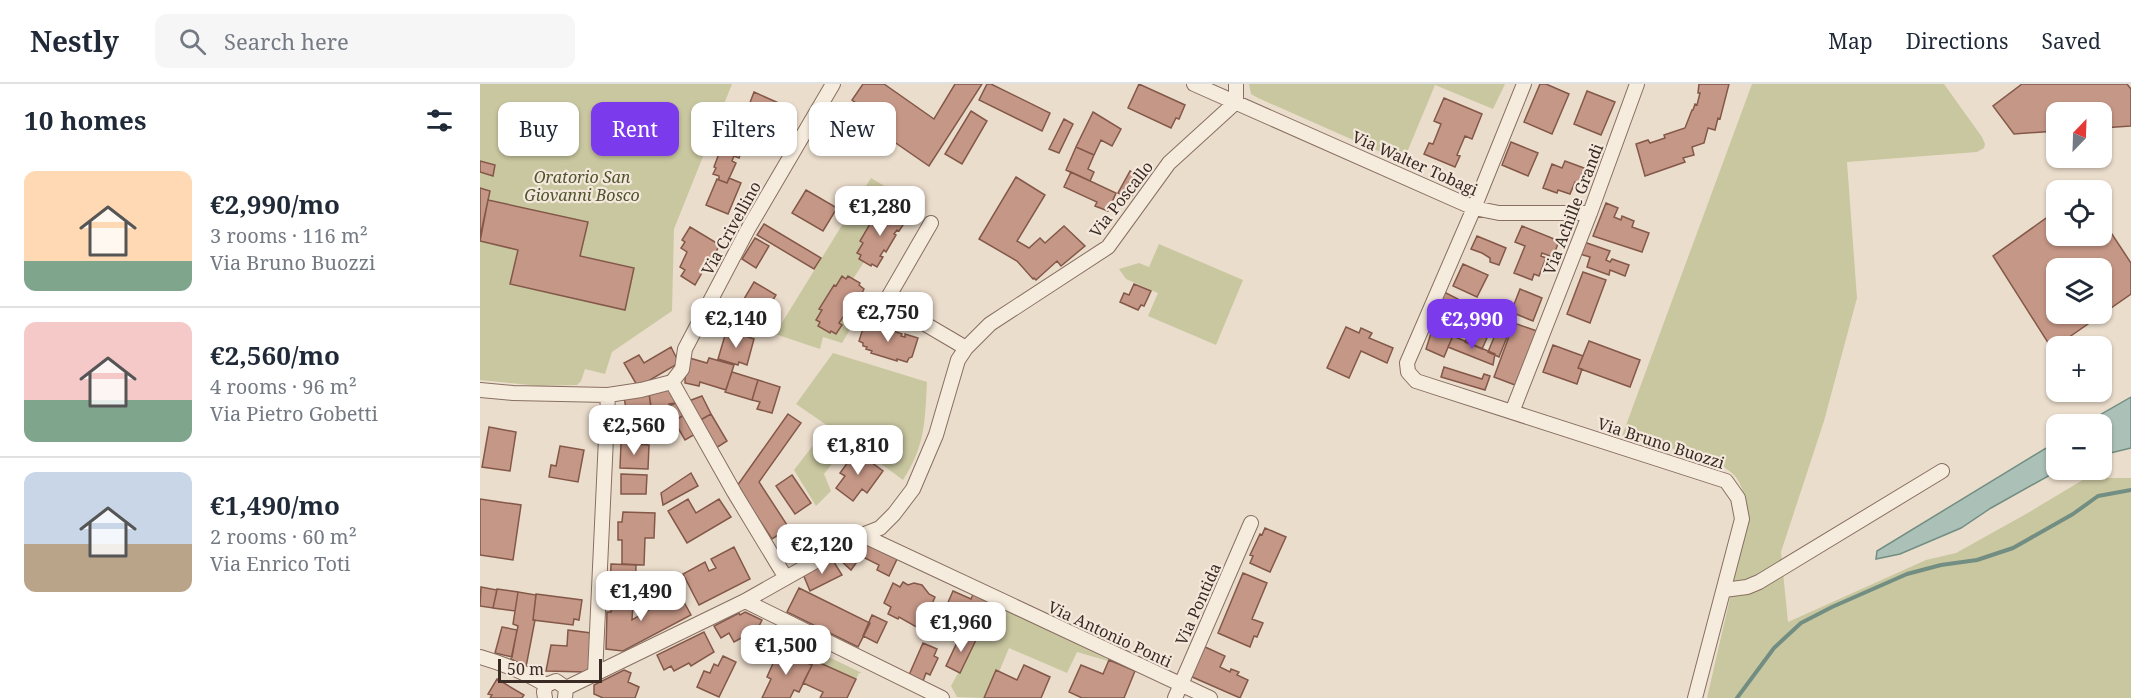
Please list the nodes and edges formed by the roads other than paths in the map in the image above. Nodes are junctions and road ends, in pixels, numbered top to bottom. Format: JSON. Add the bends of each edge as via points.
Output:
{"nodes":[{"id":1,"x":833,"y":84,"type":"edge"},
{"id":2,"x":1194,"y":84,"type":"edge"},
{"id":3,"x":1236,"y":84,"type":"edge"},
{"id":4,"x":1524,"y":84,"type":"edge"},
{"id":5,"x":1637,"y":84,"type":"edge"},
{"id":6,"x":1236,"y":102,"type":"junction"},
{"id":7,"x":1474,"y":208,"type":"junction"},
{"id":8,"x":1590,"y":213,"type":"junction"},
{"id":9,"x":931,"y":223,"type":"dead end"},
{"id":10,"x":966,"y":348,"type":"junction"},
{"id":11,"x":672,"y":382,"type":"junction"},
{"id":12,"x":480,"y":390,"type":"edge"},
{"id":13,"x":608,"y":395,"type":"junction"},
{"id":14,"x":1512,"y":412,"type":"junction"},
{"id":15,"x":1942,"y":471,"type":"dead end"},
{"id":16,"x":1251,"y":523,"type":"dead end"},
{"id":17,"x":862,"y":535,"type":"junction"},
{"id":18,"x":786,"y":578,"type":"junction"},
{"id":19,"x":1724,"y":590,"type":"junction"},
{"id":20,"x":745,"y":602,"type":"junction"},
{"id":21,"x":480,"y":657,"type":"edge"},
{"id":22,"x":594,"y":675,"type":"junction"},
{"id":23,"x":546,"y":692,"type":"edge"},
{"id":24,"x":1177,"y":692,"type":"edge"},
{"id":25,"x":568,"y":695,"type":"edge"},
{"id":26,"x":938,"y":697,"type":"edge"},
{"id":27,"x":1210,"y":698,"type":"edge"},
{"id":28,"x":1695,"y":698,"type":"edge"}],
"edges":[{"from":1,"to":11,"type":"street","name":"Via Crivellino","via":[[748,229],[685,349],[682,369]]},
{"from":2,"to":6,"type":"street","name":"Via Walter Tobagi"},
{"from":3,"to":6,"type":"street"},
{"from":4,"to":7,"type":"street"},
{"from":5,"to":8,"type":"street","name":"Via Achille Grandi"},
{"from":6,"to":7,"type":"street","name":"Via Walter Tobagi"},
{"from":6,"to":10,"type":"street","name":"Via Poscallo","via":[[1169,163],[1108,247],[990,324]]},
{"from":7,"to":8,"type":"street","name":"Via Walter Tobagi","via":[[1498,213]]},
{"from":7,"to":14,"type":"street","name":"Via Bruno Buozzi","via":[[1407,363],[1408,372],[1416,381]]},
{"from":8,"to":14,"type":"street","name":"Via Achille Grandi"},
{"from":9,"to":10,"type":"street","via":[[886,300]]},
{"from":10,"to":17,"type":"street","name":"Via Poscallo","via":[[958,360],[936,435],[913,489],[880,528]]},
{"from":11,"to":13,"type":"street"},
{"from":11,"to":18,"type":"street"},
{"from":12,"to":13,"type":"street"},
{"from":13,"to":22,"type":"street"},
{"from":14,"to":19,"type":"street","name":"Via Bruno Buozzi","via":[[1726,481],[1738,498],[1743,519]]},
{"from":15,"to":19,"type":"street","via":[[1759,582]]},
{"from":16,"to":24,"type":"street","name":"Via Pontida"},
{"from":17,"to":18,"type":"street","name":"Via Poscallo"},
{"from":17,"to":24,"type":"street","name":"Via Antonio Ponti"},
{"from":18,"to":20,"type":"street","name":"Via Poscallo"},
{"from":19,"to":28,"type":"street","name":"Via Bruno Buozzi"},
{"from":20,"to":22,"type":"street","name":"Via Poscallo"},
{"from":20,"to":26,"type":"street"},
{"from":21,"to":23,"type":"street","via":[[524,672]]},
{"from":22,"to":25,"type":"street","name":"Via Poscallo"},
{"from":23,"to":25,"type":"street","via":[[556,681]]},
{"from":24,"to":27,"type":"street","name":"Via Antonio Ponti"}]}
